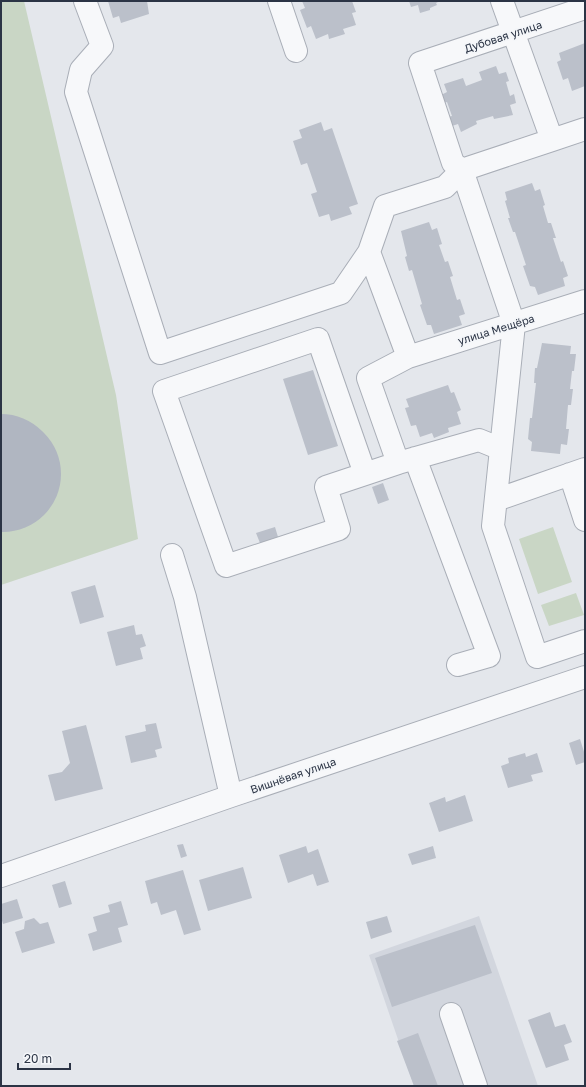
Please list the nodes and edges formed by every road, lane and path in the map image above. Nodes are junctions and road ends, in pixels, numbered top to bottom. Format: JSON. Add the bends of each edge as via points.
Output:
{"nodes":[{"id":1,"x":85,"y":1,"type":"edge"},
{"id":2,"x":279,"y":1,"type":"edge"},
{"id":3,"x":502,"y":1,"type":"edge"},
{"id":4,"x":585,"y":8,"type":"edge"},
{"id":5,"x":513,"y":33,"type":"junction"},
{"id":6,"x":296,"y":51,"type":"dead end"},
{"id":7,"x":585,"y":129,"type":"edge"},
{"id":8,"x":552,"y":140,"type":"junction"},
{"id":9,"x":462,"y":170,"type":"junction"},
{"id":10,"x":369,"y":252,"type":"junction"},
{"id":11,"x":585,"y":301,"type":"edge"},
{"id":12,"x":514,"y":324,"type":"junction"},
{"id":13,"x":408,"y":357,"type":"junction"},
{"id":14,"x":501,"y":449,"type":"junction"},
{"id":15,"x":406,"y":460,"type":"junction"},
{"id":16,"x":577,"y":472,"type":"edge"},
{"id":17,"x":365,"y":474,"type":"junction"},
{"id":18,"x":496,"y":500,"type":"junction"},
{"id":19,"x":585,"y":520,"type":"edge"},
{"id":20,"x":172,"y":555,"type":"dead end"},
{"id":21,"x":585,"y":641,"type":"edge"},
{"id":22,"x":458,"y":665,"type":"dead end"},
{"id":23,"x":585,"y":677,"type":"edge"},
{"id":24,"x":231,"y":796,"type":"junction"},
{"id":25,"x":1,"y":876,"type":"edge"},
{"id":26,"x":451,"y":1014,"type":"dead end"},
{"id":27,"x":476,"y":1086,"type":"edge"}],
"edges":[{"from":1,"to":10,"type":"street","via":[[102,46],[81,70],[76,92],[160,353],[342,293]]},
{"from":2,"to":6,"type":"street"},
{"from":3,"to":5,"type":"street"},
{"from":4,"to":5,"type":"street","name":"Дубовая улица"},
{"from":5,"to":8,"type":"street"},
{"from":5,"to":9,"type":"street","name":"Дубовая улица","via":[[420,63],[453,163]]},
{"from":7,"to":8,"type":"street"},
{"from":8,"to":9,"type":"street"},
{"from":9,"to":10,"type":"street","via":[[445,187],[385,206]]},
{"from":9,"to":12,"type":"street"},
{"from":10,"to":13,"type":"street"},
{"from":11,"to":12,"type":"street","name":"улица Мещёра"},
{"from":12,"to":13,"type":"street","name":"улица Мещёра"},
{"from":12,"to":14,"type":"street"},
{"from":13,"to":15,"type":"street","name":"улица Мещёра","via":[[368,378]]},
{"from":14,"to":15,"type":"street","via":[[478,440]]},
{"from":14,"to":18,"type":"street"},
{"from":15,"to":17,"type":"street"},
{"from":15,"to":22,"type":"street","via":[[489,656]]},
{"from":16,"to":18,"type":"street"},
{"from":16,"to":19,"type":"street"},
{"from":17,"to":17,"type":"street","via":[[326,487],[340,529],[226,566],[164,391],[318,339]]},
{"from":18,"to":21,"type":"street","via":[[494,526],[538,657]]},
{"from":20,"to":24,"type":"street","via":[[185,597]]},
{"from":23,"to":24,"type":"street","name":"Вишнёвая улица"},
{"from":24,"to":25,"type":"street","name":"Вишнёвая улица"},
{"from":26,"to":27,"type":"street"}]}
